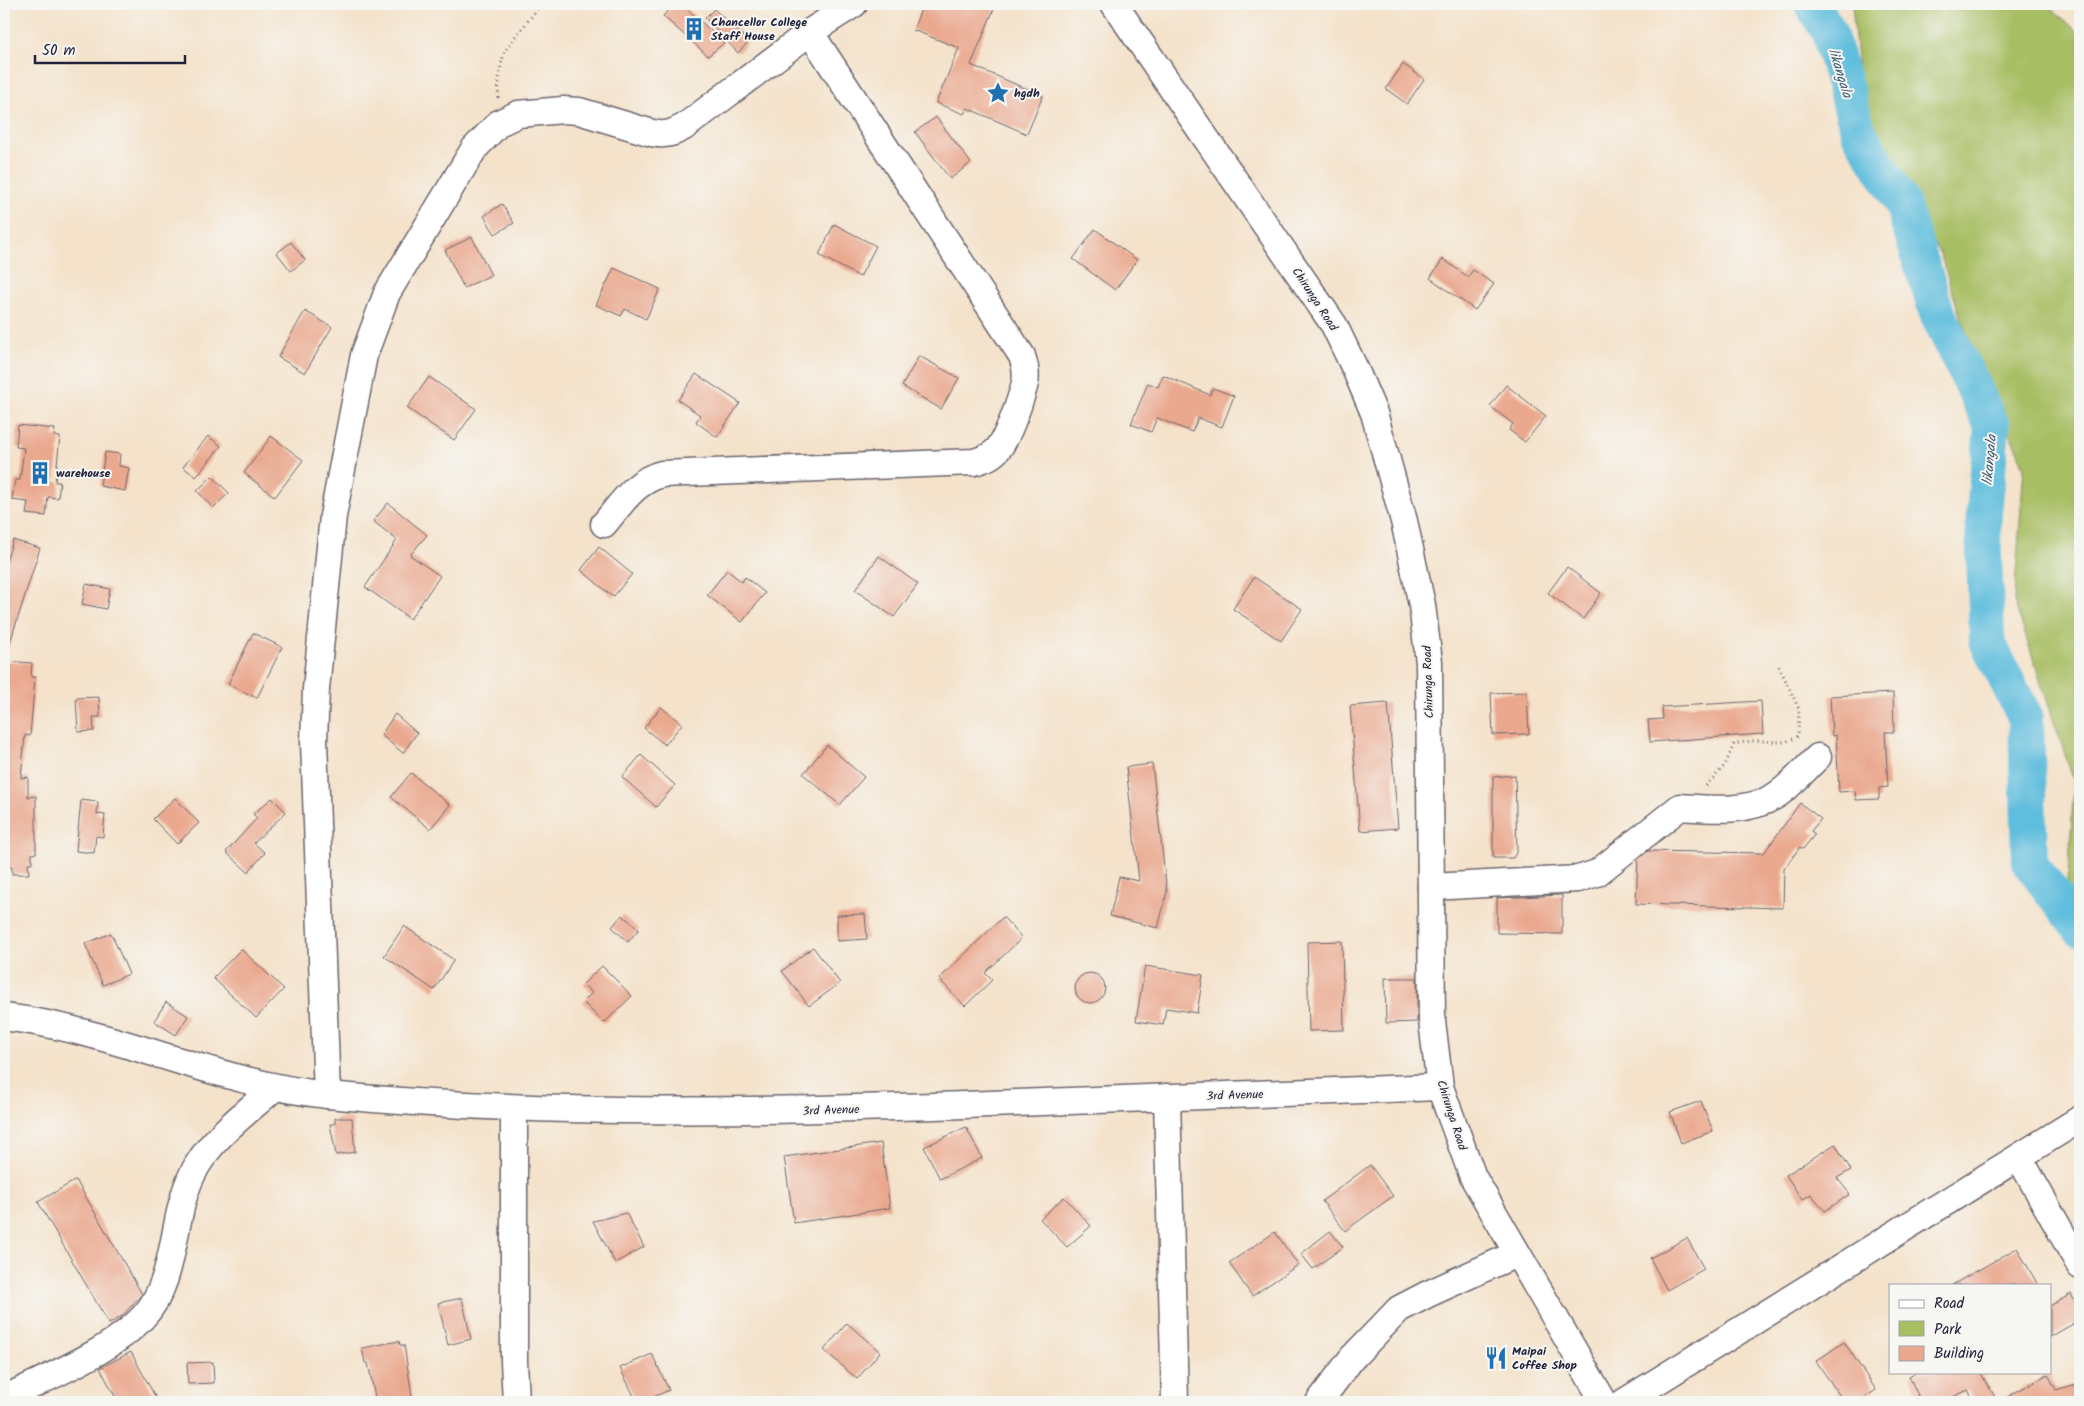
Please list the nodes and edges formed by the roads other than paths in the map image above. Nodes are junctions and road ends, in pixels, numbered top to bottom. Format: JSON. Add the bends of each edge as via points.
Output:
{"nodes":[{"id":1,"x":854,"y":4,"type":"edge"},
{"id":2,"x":1114,"y":4,"type":"edge"},
{"id":3,"x":810,"y":32,"type":"junction"},
{"id":4,"x":604,"y":524,"type":"dead end"},
{"id":5,"x":1818,"y":757,"type":"dead end"},
{"id":6,"x":1431,"y":887,"type":"junction"},
{"id":7,"x":4,"y":1017,"type":"edge"},
{"id":8,"x":1440,"y":1086,"type":"junction"},
{"id":9,"x":274,"y":1088,"type":"junction"},
{"id":10,"x":327,"y":1095,"type":"junction"},
{"id":11,"x":1167,"y":1097,"type":"junction"},
{"id":12,"x":514,"y":1109,"type":"junction"},
{"id":13,"x":2080,"y":1119,"type":"edge"},
{"id":14,"x":2019,"y":1157,"type":"junction"},
{"id":15,"x":1516,"y":1254,"type":"junction"},
{"id":16,"x":2080,"y":1266,"type":"edge"},
{"id":17,"x":4,"y":1399,"type":"edge"},
{"id":18,"x":516,"y":1402,"type":"edge"},
{"id":19,"x":1175,"y":1402,"type":"edge"},
{"id":20,"x":1319,"y":1402,"type":"edge"},
{"id":21,"x":1604,"y":1402,"type":"edge"},
{"id":22,"x":1624,"y":1402,"type":"edge"}],
"edges":[{"from":1,"to":3,"type":"street"},
{"from":2,"to":6,"type":"street","name":"Chirunga Road","via":[[1334,325],[1374,413],[1404,521],[1422,605],[1428,652]]},
{"from":3,"to":4,"type":"street","via":[[1022,356],[1025,383],[1005,438],[987,458],[974,462],[662,474],[638,484]]},
{"from":3,"to":10,"type":"street","via":[[672,133],[652,133],[563,110],[518,114],[499,122],[474,149],[387,293],[364,355],[333,516],[314,722]]},
{"from":5,"to":6,"type":"street","via":[[1775,796],[1752,806],[1680,807],[1596,873],[1578,880]]},
{"from":6,"to":8,"type":"street","name":"Chirunga Road","via":[[1432,1021]]},
{"from":7,"to":9,"type":"street","name":"3rd Avenue","via":[[65,1028]]},
{"from":8,"to":11,"type":"street","name":"3rd Avenue"},
{"from":8,"to":15,"type":"street","name":"Chirunga Road","via":[[1473,1177]]},
{"from":9,"to":10,"type":"street","name":"3rd Avenue"},
{"from":9,"to":17,"type":"street","via":[[215,1141],[195,1169],[186,1190],[165,1277],[157,1299],[144,1316],[110,1344]]},
{"from":10,"to":12,"type":"street","name":"3rd Avenue"},
{"from":11,"to":12,"type":"street","name":"3rd Avenue","via":[[798,1111]]},
{"from":11,"to":19,"type":"street"},
{"from":12,"to":18,"type":"street"},
{"from":13,"to":14,"type":"street"},
{"from":14,"to":16,"type":"street"},
{"from":14,"to":22,"type":"street"},
{"from":15,"to":20,"type":"street","via":[[1399,1309],[1352,1358]]},
{"from":15,"to":21,"type":"street","name":"Chirunga Road"}]}
